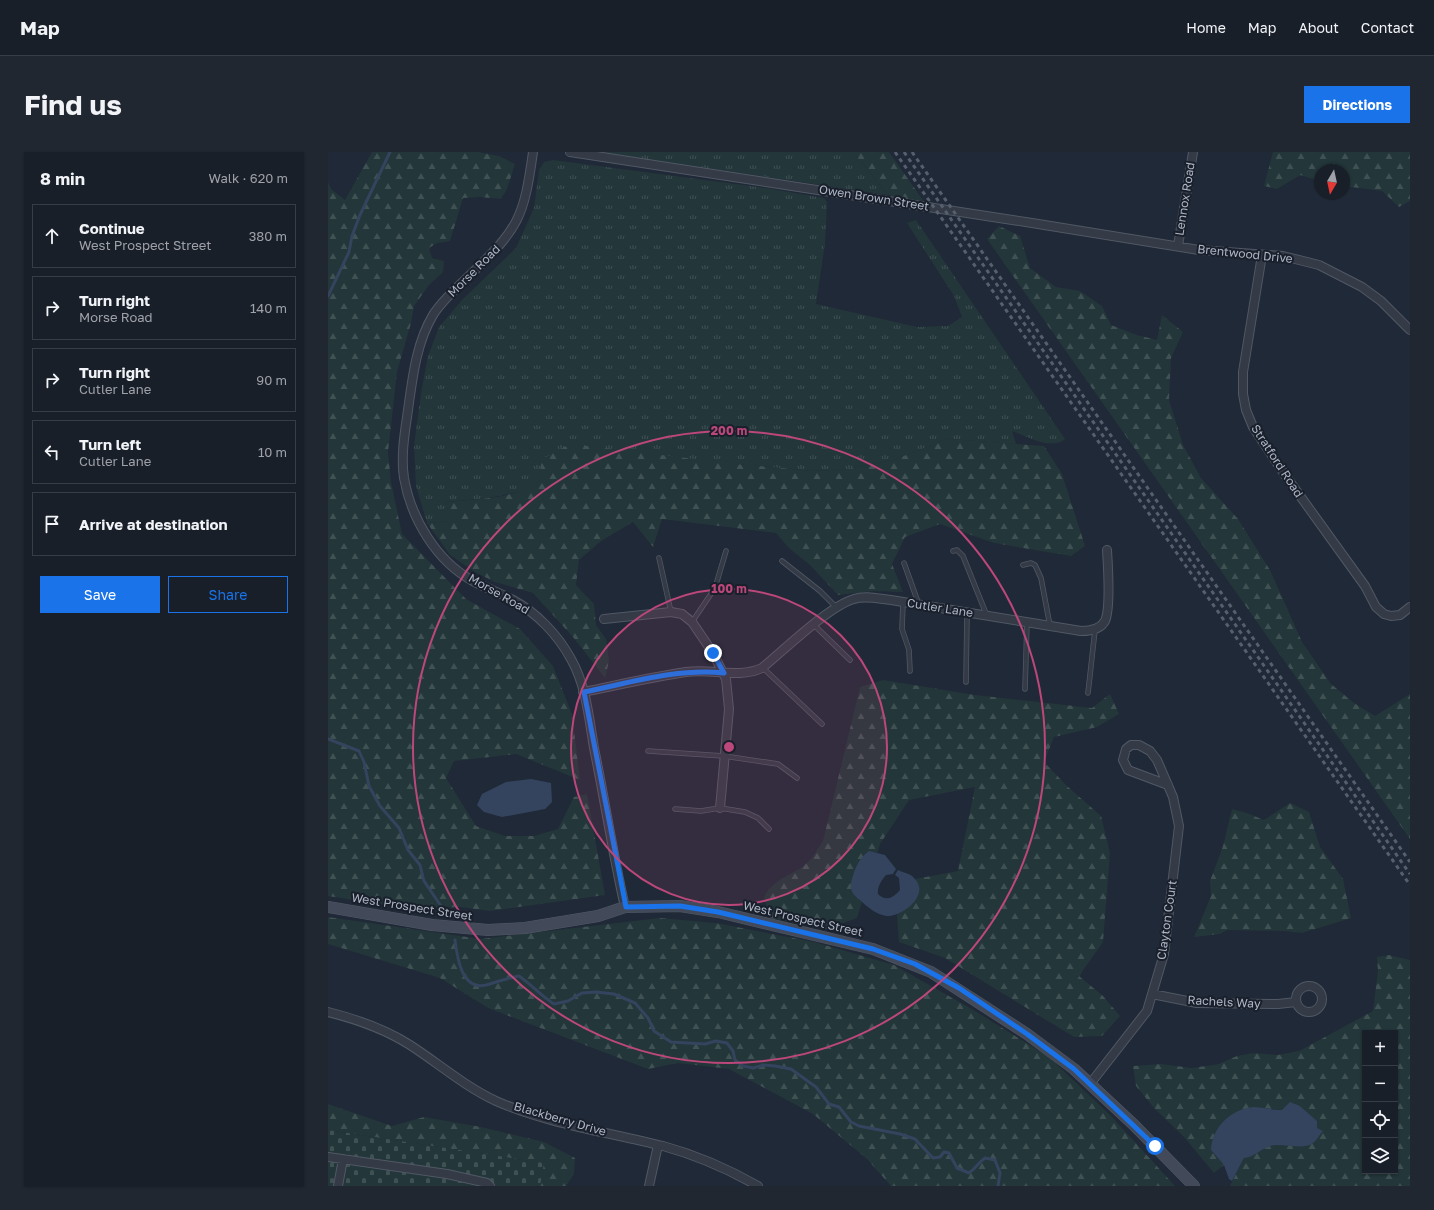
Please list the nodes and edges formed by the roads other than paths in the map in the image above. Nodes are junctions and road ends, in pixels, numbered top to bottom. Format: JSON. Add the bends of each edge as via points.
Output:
{"nodes":[{"id":1,"x":533,"y":152,"type":"edge"},
{"id":2,"x":570,"y":152,"type":"edge"},
{"id":3,"x":1193,"y":152,"type":"edge"},
{"id":4,"x":1178,"y":246,"type":"junction"},
{"id":5,"x":1262,"y":255,"type":"junction"},
{"id":6,"x":1410,"y":330,"type":"edge"},
{"id":7,"x":1107,"y":550,"type":"dead end"},
{"id":8,"x":726,"y":551,"type":"dead end"},
{"id":9,"x":953,"y":551,"type":"dead end"},
{"id":10,"x":659,"y":558,"type":"dead end"},
{"id":11,"x":782,"y":561,"type":"dead end"},
{"id":12,"x":904,"y":563,"type":"dead end"},
{"id":13,"x":1023,"y":565,"type":"dead end"},
{"id":14,"x":903,"y":602,"type":"junction"},
{"id":15,"x":920,"y":605,"type":"junction"},
{"id":16,"x":836,"y":607,"type":"junction"},
{"id":17,"x":1410,"y":607,"type":"edge"},
{"id":18,"x":671,"y":612,"type":"junction"},
{"id":19,"x":967,"y":613,"type":"junction"},
{"id":20,"x":987,"y":616,"type":"junction"},
{"id":21,"x":604,"y":619,"type":"dead end"},
{"id":22,"x":692,"y":622,"type":"junction"},
{"id":23,"x":1027,"y":622,"type":"junction"},
{"id":24,"x":814,"y":625,"type":"junction"},
{"id":25,"x":1050,"y":626,"type":"junction"},
{"id":26,"x":1095,"y":630,"type":"junction"},
{"id":27,"x":850,"y":660,"type":"dead end"},
{"id":28,"x":762,"y":668,"type":"junction"},
{"id":29,"x":910,"y":671,"type":"dead end"},
{"id":30,"x":724,"y":673,"type":"junction"},
{"id":31,"x":966,"y":682,"type":"dead end"},
{"id":32,"x":1025,"y":689,"type":"dead end"},
{"id":33,"x":584,"y":692,"type":"junction"},
{"id":34,"x":1088,"y":692,"type":"dead end"},
{"id":35,"x":822,"y":724,"type":"dead end"},
{"id":36,"x":648,"y":751,"type":"dead end"},
{"id":37,"x":724,"y":756,"type":"junction"},
{"id":38,"x":797,"y":778,"type":"dead end"},
{"id":39,"x":1168,"y":785,"type":"junction"},
{"id":40,"x":720,"y":808,"type":"junction"},
{"id":41,"x":675,"y":809,"type":"dead end"},
{"id":42,"x":769,"y":829,"type":"dead end"},
{"id":43,"x":328,"y":907,"type":"edge"},
{"id":44,"x":626,"y":907,"type":"junction"},
{"id":45,"x":1152,"y":994,"type":"junction"},
{"id":46,"x":1296,"y":1002,"type":"dead end"},
{"id":47,"x":328,"y":1012,"type":"edge"},
{"id":48,"x":1090,"y":1084,"type":"junction"},
{"id":49,"x":658,"y":1145,"type":"junction"},
{"id":50,"x":328,"y":1156,"type":"edge"},
{"id":51,"x":343,"y":1160,"type":"junction"},
{"id":52,"x":338,"y":1186,"type":"edge"},
{"id":53,"x":490,"y":1186,"type":"edge"},
{"id":54,"x":649,"y":1186,"type":"edge"},
{"id":55,"x":758,"y":1186,"type":"edge"},
{"id":56,"x":1194,"y":1186,"type":"edge"}],
"edges":[{"from":1,"to":33,"type":"street","name":"Morse Road","via":[[527,193],[514,226],[498,248],[442,304],[433,315],[426,331],[416,358],[407,418],[403,451],[404,478],[412,506],[424,531],[439,552],[471,580],[513,600],[540,619],[571,659]]},
{"from":2,"to":4,"type":"street","name":"Owen Brown Street"},
{"from":3,"to":4,"type":"street","name":"Lennox Road"},
{"from":4,"to":5,"type":"street","name":"Brentwood Drive","via":[[1217,253]]},
{"from":5,"to":6,"type":"street","name":"Brentwood Drive","via":[[1283,256],[1319,265],[1335,273],[1362,287]]},
{"from":5,"to":17,"type":"street","name":"Stratford Road","via":[[1243,372],[1242,394],[1246,410],[1281,469],[1365,586],[1376,607],[1391,616],[1400,615]]},
{"from":7,"to":26,"type":"street","via":[[1108,611],[1105,621]]},
{"from":8,"to":22,"type":"lane","via":[[716,588]]},
{"from":9,"to":20,"type":"lane","via":[[957,550],[963,556]]},
{"from":10,"to":18,"type":"lane"},
{"from":11,"to":16,"type":"lane"},
{"from":12,"to":15,"type":"lane"},
{"from":13,"to":25,"type":"lane","via":[[1031,563],[1038,571]]},
{"from":14,"to":15,"type":"street","name":"Cutler Lane"},
{"from":14,"to":16,"type":"street","name":"Cutler Lane","via":[[865,597],[855,598]]},
{"from":14,"to":29,"type":"lane","via":[[902,629],[909,650]]},
{"from":15,"to":19,"type":"street","name":"Cutler Lane"},
{"from":16,"to":24,"type":"street","name":"Cutler Lane"},
{"from":18,"to":21,"type":"street"},
{"from":18,"to":22,"type":"street","via":[[682,614]]},
{"from":19,"to":20,"type":"street","name":"Cutler Lane"},
{"from":19,"to":31,"type":"lane"},
{"from":20,"to":23,"type":"street","name":"Cutler Lane"},
{"from":22,"to":30,"type":"street"},
{"from":23,"to":25,"type":"street","name":"Cutler Lane"},
{"from":23,"to":32,"type":"lane"},
{"from":24,"to":27,"type":"lane"},
{"from":24,"to":28,"type":"street","name":"Cutler Lane"},
{"from":25,"to":26,"type":"street","name":"Cutler Lane","via":[[1080,631]]},
{"from":26,"to":34,"type":"lane"},
{"from":28,"to":30,"type":"street","name":"Cutler Lane","via":[[748,673]]},
{"from":28,"to":35,"type":"lane"},
{"from":30,"to":33,"type":"street","name":"Cutler Lane","via":[[687,672]]},
{"from":30,"to":37,"type":"street","via":[[728,686],[728,709]]},
{"from":33,"to":44,"type":"street","name":"Morse Road"},
{"from":36,"to":37,"type":"lane"},
{"from":37,"to":38,"type":"lane","via":[[778,764]]},
{"from":37,"to":40,"type":"street"},
{"from":39,"to":39,"type":"street","name":"Clayton Court","via":[[1150,751],[1139,745],[1126,749],[1123,760],[1128,770]]},
{"from":39,"to":45,"type":"street","name":"Clayton Court","via":[[1179,826],[1164,954]]},
{"from":40,"to":41,"type":"lane","via":[[701,811]]},
{"from":40,"to":42,"type":"lane","via":[[745,812],[758,818]]},
{"from":43,"to":44,"type":"street","name":"West Prospect Street","via":[[432,925],[488,930],[525,928],[598,916]]},
{"from":44,"to":48,"type":"street","name":"West Prospect Street","via":[[680,906],[718,912],[873,949],[915,964],[959,988],[1027,1034]]},
{"from":45,"to":46,"type":"street","name":"Rachels Way","via":[[1197,1003]]},
{"from":45,"to":48,"type":"street","name":"Clayton Court","via":[[1147,1011]]},
{"from":47,"to":49,"type":"street","name":"Blackberry Drive","via":[[369,1024],[408,1044],[461,1081],[496,1100],[535,1115]]},
{"from":48,"to":56,"type":"street","name":"West Prospect Street"},
{"from":49,"to":54,"type":"street"},
{"from":49,"to":55,"type":"street","name":"Blackberry Drive","via":[[700,1159]]},
{"from":50,"to":51,"type":"street"},
{"from":51,"to":52,"type":"street"},
{"from":51,"to":53,"type":"street","via":[[447,1174],[487,1183]]}]}
